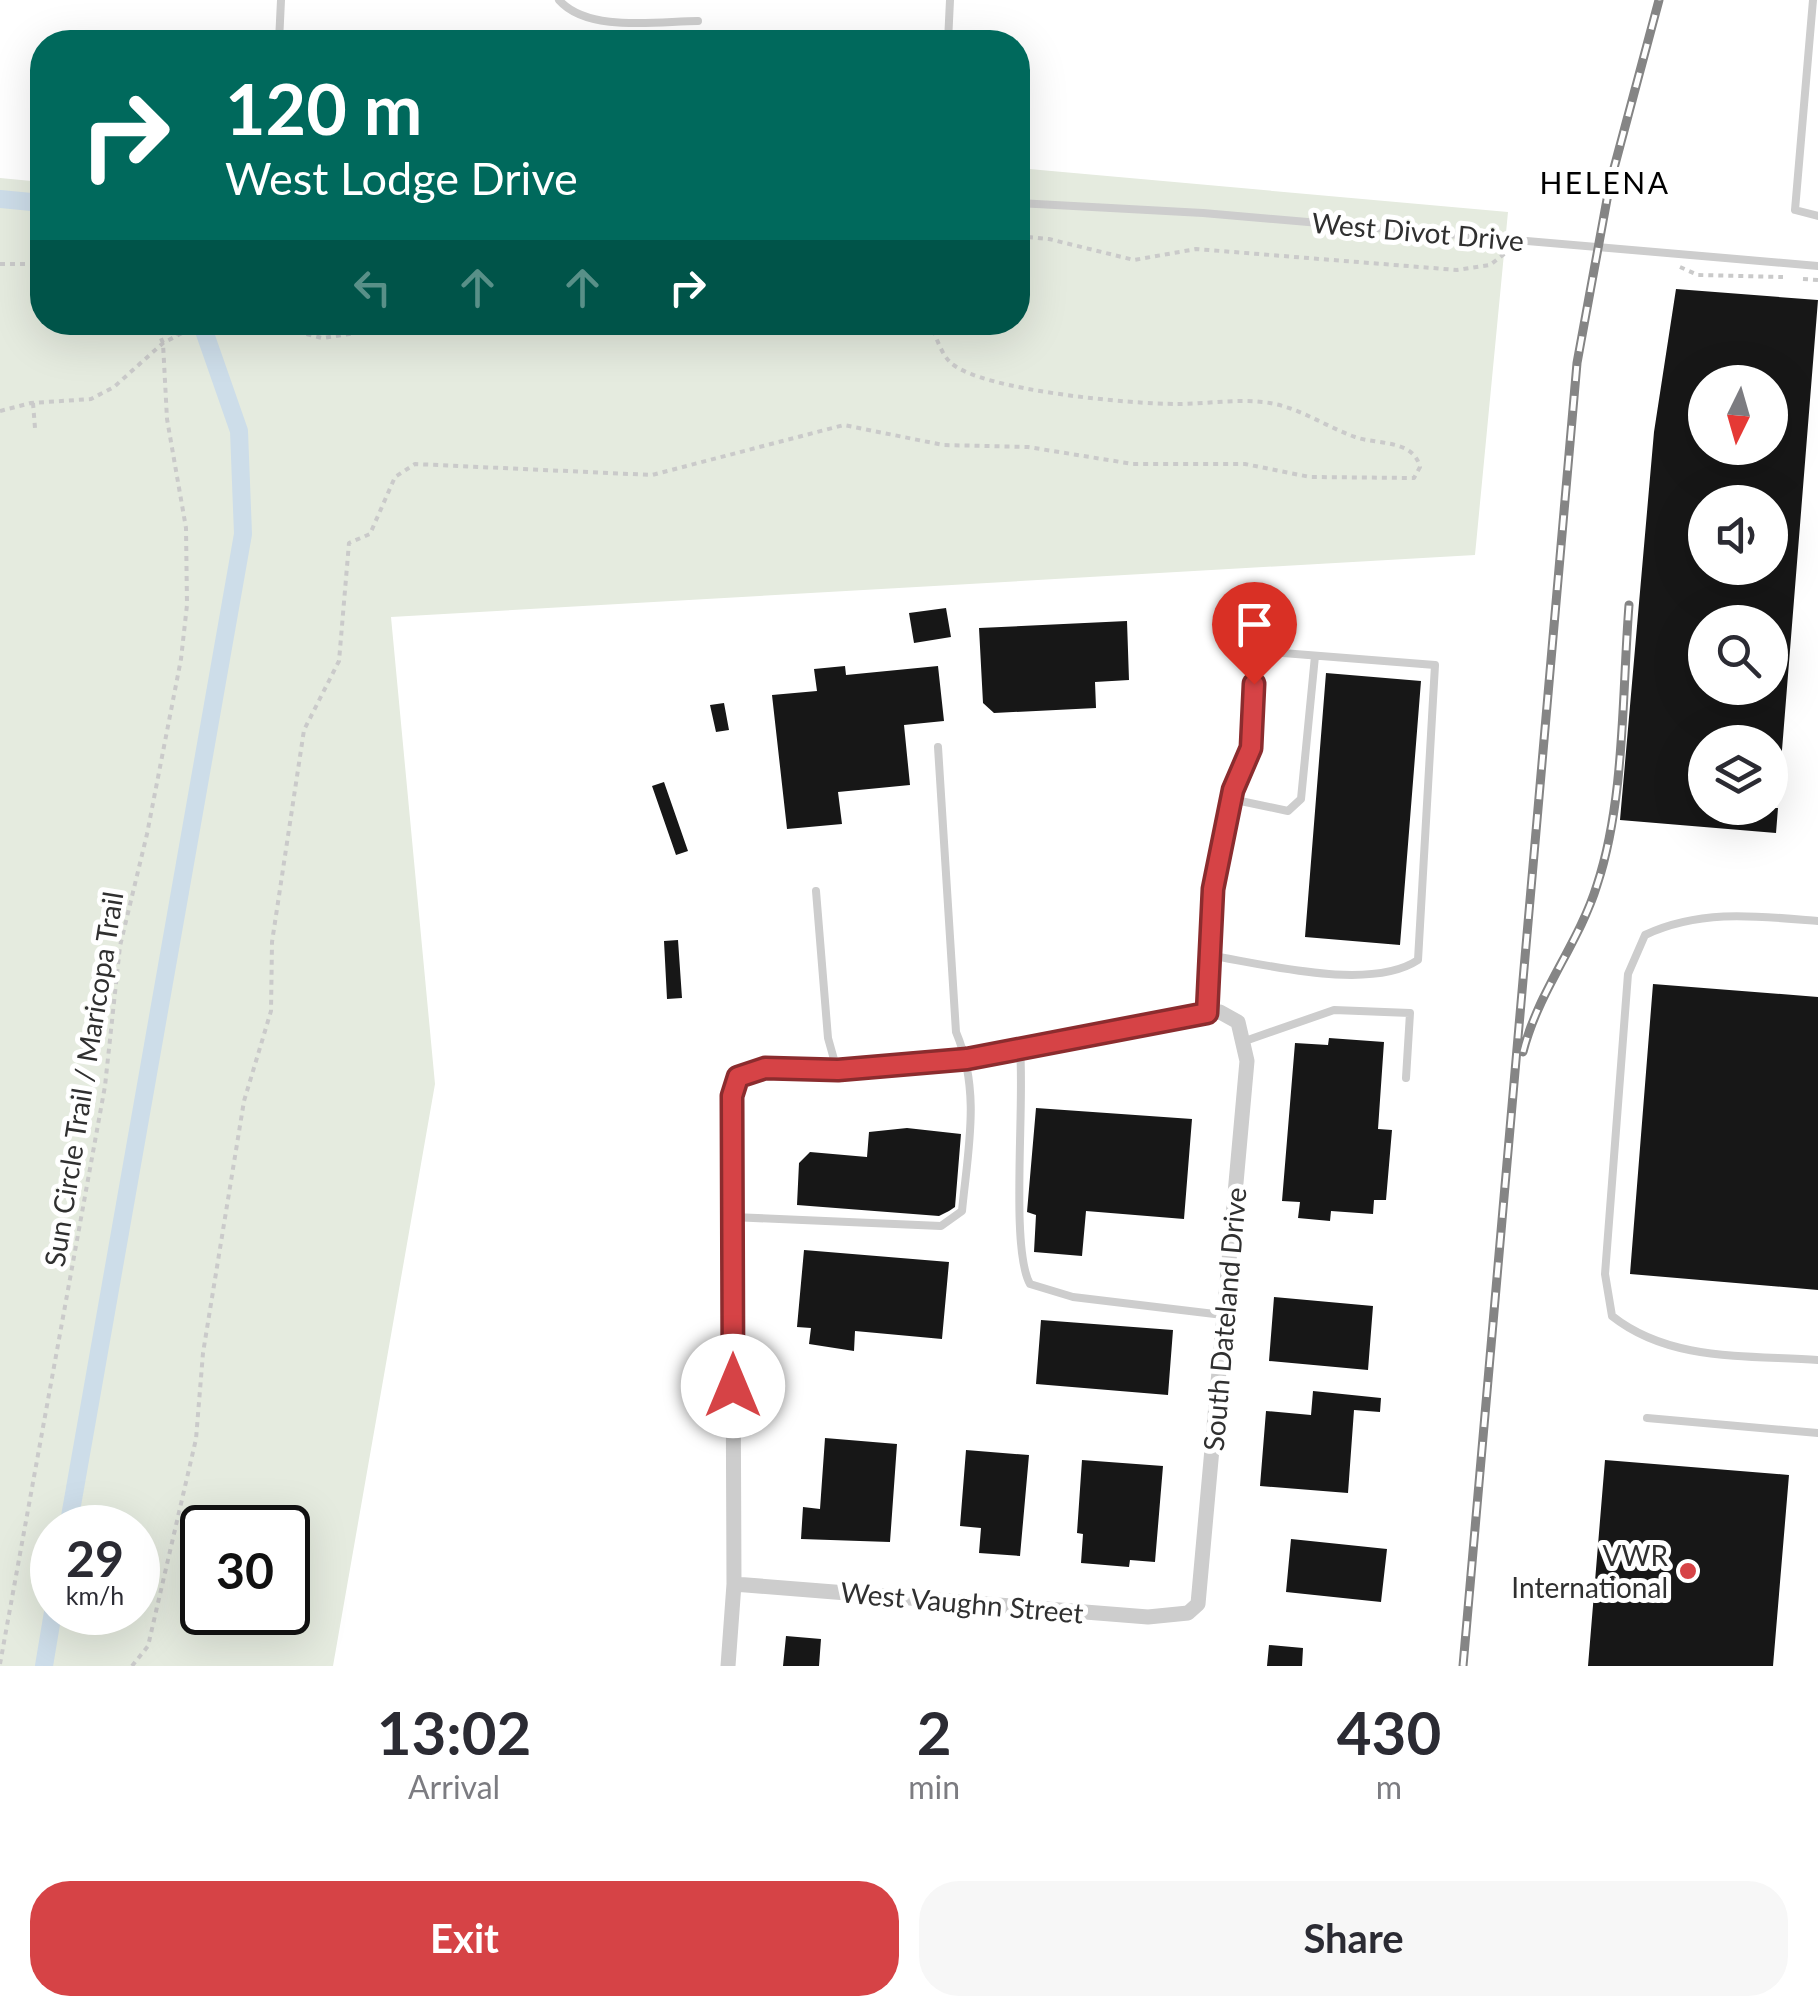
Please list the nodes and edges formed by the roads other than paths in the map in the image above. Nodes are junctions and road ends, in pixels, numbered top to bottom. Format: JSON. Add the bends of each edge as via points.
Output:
{"nodes":[{"id":1,"x":281,"y":0,"type":"edge"},
{"id":2,"x":559,"y":0,"type":"edge"},
{"id":3,"x":950,"y":0,"type":"edge"},
{"id":4,"x":1813,"y":0,"type":"edge"},
{"id":5,"x":698,"y":22,"type":"dead end"},
{"id":6,"x":280,"y":30,"type":"edge"},
{"id":7,"x":949,"y":30,"type":"edge"},
{"id":8,"x":1030,"y":204,"type":"edge"},
{"id":9,"x":1818,"y":216,"type":"edge"},
{"id":10,"x":1818,"y":266,"type":"edge"},
{"id":11,"x":1315,"y":656,"type":"junction"},
{"id":12,"x":938,"y":748,"type":"dead end"},
{"id":13,"x":1230,"y":799,"type":"junction"},
{"id":14,"x":816,"y":891,"type":"dead end"},
{"id":15,"x":1818,"y":921,"type":"edge"},
{"id":16,"x":1208,"y":955,"type":"junction"},
{"id":17,"x":1207,"y":1013,"type":"junction"},
{"id":18,"x":1245,"y":1041,"type":"junction"},
{"id":19,"x":1020,"y":1050,"type":"junction"},
{"id":20,"x":967,"y":1059,"type":"junction"},
{"id":21,"x":838,"y":1070,"type":"junction"},
{"id":22,"x":1406,"y":1078,"type":"dead end"},
{"id":23,"x":732,"y":1216,"type":"junction"},
{"id":24,"x":1223,"y":1315,"type":"junction"},
{"id":25,"x":1818,"y":1360,"type":"edge"},
{"id":26,"x":1646,"y":1418,"type":"dead end"},
{"id":27,"x":1818,"y":1433,"type":"edge"},
{"id":28,"x":734,"y":1584,"type":"junction"},
{"id":29,"x":1188,"y":1614,"type":"joint"},
{"id":30,"x":728,"y":1666,"type":"edge"}],
"edges":[{"from":1,"to":6,"type":"lane"},
{"from":2,"to":5,"type":"lane","via":[[602,20]]},
{"from":3,"to":7,"type":"lane"},
{"from":4,"to":9,"type":"lane","via":[[1794,210]]},
{"from":8,"to":10,"type":"lane","name":"West Divot Drive","via":[[1203,212]]},
{"from":11,"to":13,"type":"lane","via":[[1256,652],[1251,748]]},
{"from":11,"to":13,"type":"lane","via":[[1301,799],[1288,810]]},
{"from":11,"to":16,"type":"lane","via":[[1436,666],[1418,960],[1402,970],[1335,974]]},
{"from":12,"to":20,"type":"lane","via":[[956,1032]]},
{"from":13,"to":16,"type":"lane"},
{"from":14,"to":21,"type":"lane","via":[[828,1038]]},
{"from":15,"to":25,"type":"lane","via":[[1680,919],[1644,935],[1628,974],[1605,1274],[1612,1316],[1640,1338],[1689,1352]]},
{"from":16,"to":17,"type":"lane"},
{"from":17,"to":18,"type":"street","name":"South Dateland Drive","via":[[1238,1022]]},
{"from":17,"to":19,"type":"street"},
{"from":18,"to":22,"type":"lane","via":[[1334,1010],[1410,1013]]},
{"from":18,"to":24,"type":"street","name":"South Dateland Drive"},
{"from":19,"to":20,"type":"street"},
{"from":19,"to":24,"type":"lane","via":[[1021,1236],[1030,1284],[1073,1297]]},
{"from":20,"to":21,"type":"street"},
{"from":20,"to":23,"type":"lane","via":[[973,1100],[962,1211],[955,1220],[941,1226]]},
{"from":21,"to":23,"type":"street","via":[[765,1068],[738,1077],[732,1096]]},
{"from":23,"to":28,"type":"street"},
{"from":24,"to":29,"type":"street","name":"South Dateland Drive","via":[[1201,1587]]},
{"from":26,"to":27,"type":"lane"},
{"from":28,"to":29,"type":"street","name":"West Vaughn Street","via":[[1148,1617]]},
{"from":28,"to":30,"type":"street"}]}
